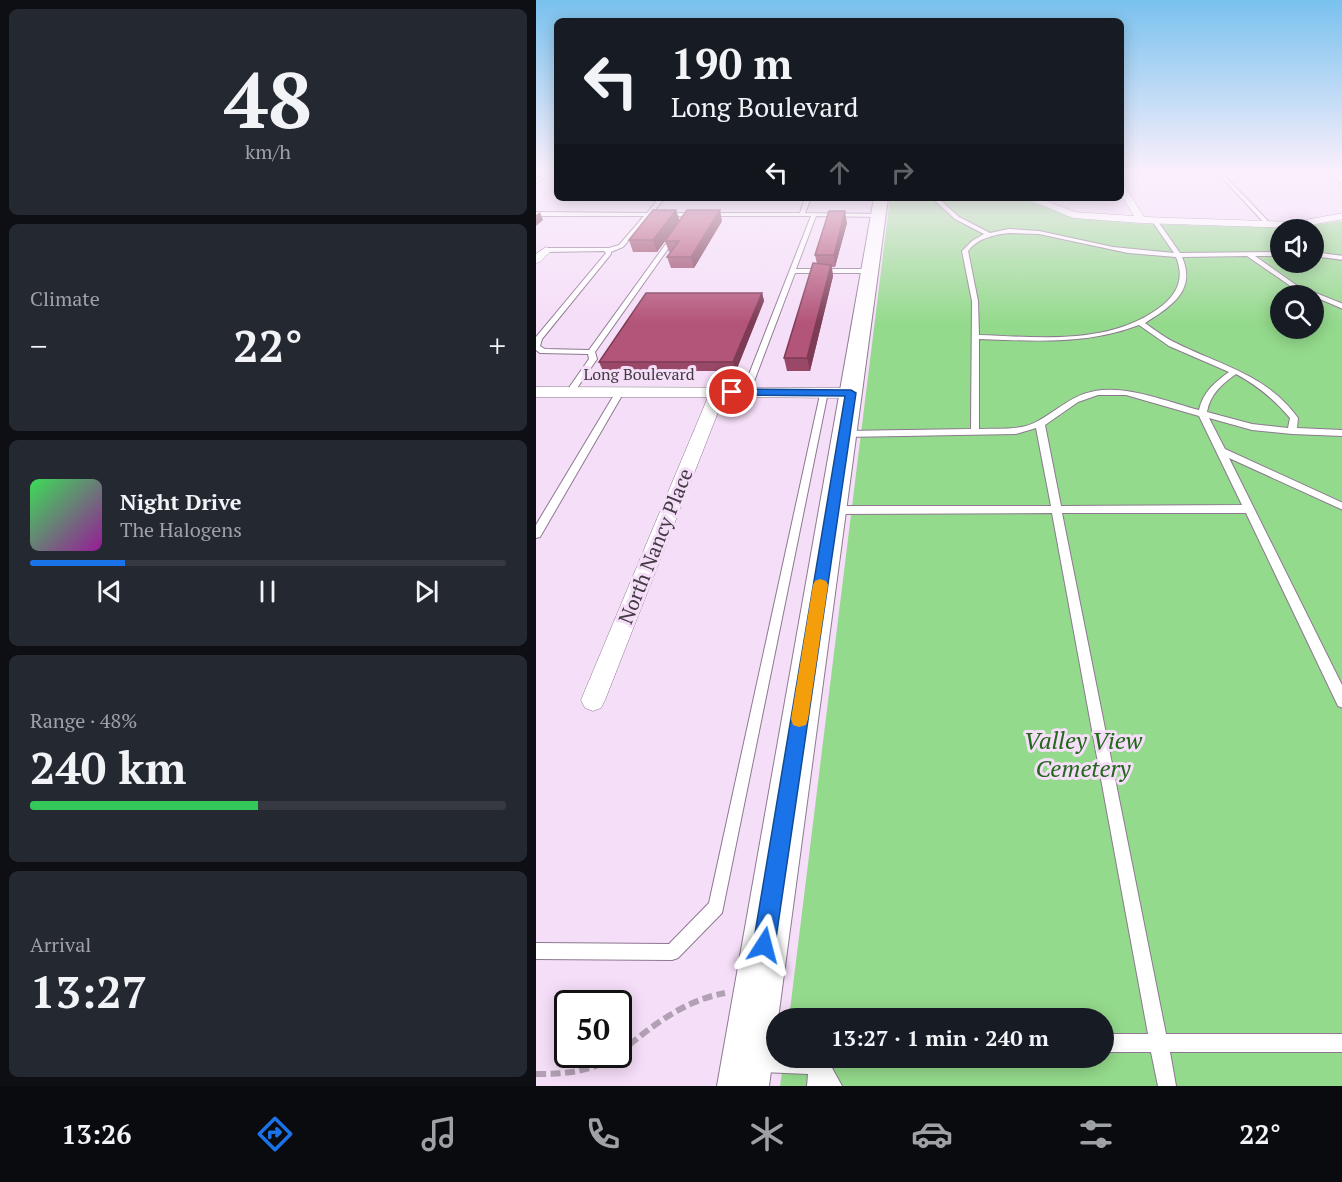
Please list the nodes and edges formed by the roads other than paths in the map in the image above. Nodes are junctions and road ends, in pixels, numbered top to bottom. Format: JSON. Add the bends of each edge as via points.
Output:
{"nodes":[{"id":1,"x":1155,"y":221,"type":"edge"},
{"id":2,"x":642,"y":222,"type":"edge"},
{"id":3,"x":684,"y":222,"type":"edge"},
{"id":4,"x":811,"y":222,"type":"edge"},
{"id":5,"x":877,"y":222,"type":"edge"},
{"id":6,"x":964,"y":222,"type":"edge"},
{"id":7,"x":1174,"y":222,"type":"edge"},
{"id":8,"x":1266,"y":222,"type":"edge"},
{"id":9,"x":1312,"y":222,"type":"edge"},
{"id":10,"x":1269,"y":225,"type":"junction"},
{"id":11,"x":988,"y":234,"type":"junction"},
{"id":12,"x":546,"y":250,"type":"joint"},
{"id":13,"x":607,"y":251,"type":"junction"},
{"id":14,"x":1248,"y":254,"type":"junction"},
{"id":15,"x":1270,"y":254,"type":"edge"},
{"id":16,"x":1178,"y":255,"type":"junction"},
{"id":17,"x":1324,"y":255,"type":"edge"},
{"id":18,"x":1343,"y":258,"type":"edge"},
{"id":19,"x":536,"y":260,"type":"edge"},
{"id":20,"x":792,"y":271,"type":"junction"},
{"id":21,"x":869,"y":271,"type":"junction"},
{"id":22,"x":1343,"y":308,"type":"edge"},
{"id":23,"x":1140,"y":323,"type":"junction"},
{"id":24,"x":974,"y":337,"type":"junction"},
{"id":25,"x":536,"y":347,"type":"edge"},
{"id":26,"x":591,"y":352,"type":"junction"},
{"id":27,"x":1235,"y":371,"type":"junction"},
{"id":28,"x":536,"y":392,"type":"edge"},
{"id":29,"x":570,"y":392,"type":"junction"},
{"id":30,"x":620,"y":392,"type":"junction"},
{"id":31,"x":718,"y":392,"type":"junction"},
{"id":32,"x":746,"y":392,"type":"junction"},
{"id":33,"x":837,"y":393,"type":"junction"},
{"id":34,"x":1204,"y":414,"type":"junction"},
{"id":35,"x":1040,"y":424,"type":"junction"},
{"id":36,"x":975,"y":432,"type":"junction"},
{"id":37,"x":1292,"y":432,"type":"junction"},
{"id":38,"x":1343,"y":433,"type":"edge"},
{"id":39,"x":844,"y":434,"type":"junction"},
{"id":40,"x":1221,"y":451,"type":"junction"},
{"id":41,"x":1340,"y":504,"type":"edge"},
{"id":42,"x":1056,"y":508,"type":"junction"},
{"id":43,"x":1248,"y":509,"type":"junction"},
{"id":44,"x":832,"y":510,"type":"junction"},
{"id":45,"x":1343,"y":516,"type":"edge"},
{"id":46,"x":536,"y":534,"type":"edge"},
{"id":47,"x":593,"y":700,"type":"dead end"},
{"id":48,"x":1343,"y":702,"type":"edge"},
{"id":49,"x":536,"y":951,"type":"edge"},
{"id":50,"x":1114,"y":1043,"type":"edge"},
{"id":51,"x":1159,"y":1043,"type":"junction"},
{"id":52,"x":1343,"y":1043,"type":"edge"},
{"id":53,"x":782,"y":1068,"type":"edge"},
{"id":54,"x":823,"y":1068,"type":"edge"},
{"id":55,"x":828,"y":1068,"type":"edge"},
{"id":56,"x":745,"y":1074,"type":"edge"},
{"id":57,"x":816,"y":1086,"type":"edge"},
{"id":58,"x":833,"y":1086,"type":"edge"},
{"id":59,"x":1168,"y":1086,"type":"edge"}],
"edges":[{"from":1,"to":16,"type":"lane"},
{"from":2,"to":13,"type":"lane","via":[[621,246]]},
{"from":3,"to":26,"type":"lane"},
{"from":4,"to":20,"type":"lane"},
{"from":5,"to":21,"type":"main road"},
{"from":6,"to":11,"type":"lane"},
{"from":7,"to":10,"type":"street"},
{"from":8,"to":10,"type":"lane"},
{"from":9,"to":10,"type":"street"},
{"from":11,"to":16,"type":"lane","via":[[1041,233],[1101,247]]},
{"from":11,"to":24,"type":"lane","via":[[976,239],[965,251],[975,301]]},
{"from":12,"to":13,"type":"lane"},
{"from":12,"to":19,"type":"street"},
{"from":13,"to":25,"type":"lane","via":[[538,339]]},
{"from":14,"to":15,"type":"lane"},
{"from":14,"to":16,"type":"lane"},
{"from":14,"to":22,"type":"lane","via":[[1294,286]]},
{"from":16,"to":23,"type":"lane","via":[[1183,268],[1182,289],[1176,299]]},
{"from":17,"to":18,"type":"lane"},
{"from":20,"to":21,"type":"lane"},
{"from":20,"to":32,"type":"lane"},
{"from":21,"to":33,"type":"main road"},
{"from":23,"to":24,"type":"lane","via":[[1096,335],[1063,338]]},
{"from":23,"to":27,"type":"lane","via":[[1170,343]]},
{"from":24,"to":36,"type":"lane"},
{"from":25,"to":26,"type":"lane","via":[[543,351]]},
{"from":26,"to":29,"type":"lane","via":[[593,359]]},
{"from":27,"to":34,"type":"lane","via":[[1209,392]]},
{"from":27,"to":37,"type":"lane","via":[[1258,381],[1279,398],[1294,418]]},
{"from":28,"to":29,"type":"street","name":"Long Boulevard"},
{"from":29,"to":30,"type":"street","name":"Long Boulevard"},
{"from":30,"to":31,"type":"street","name":"Long Boulevard"},
{"from":30,"to":46,"type":"lane"},
{"from":31,"to":32,"type":"street","name":"Long Boulevard"},
{"from":31,"to":47,"type":"street","name":"North Nancy Place"},
{"from":32,"to":33,"type":"street","name":"Long Boulevard"},
{"from":33,"to":39,"type":"main road"},
{"from":33,"to":49,"type":"lane","via":[[716,907],[672,952]]},
{"from":34,"to":35,"type":"lane","via":[[1126,393],[1097,393],[1075,400]]},
{"from":34,"to":37,"type":"lane","via":[[1252,427]]},
{"from":34,"to":40,"type":"lane"},
{"from":35,"to":36,"type":"lane","via":[[1016,431]]},
{"from":35,"to":42,"type":"lane"},
{"from":36,"to":39,"type":"lane"},
{"from":37,"to":38,"type":"lane"},
{"from":39,"to":44,"type":"main road"},
{"from":40,"to":41,"type":"lane"},
{"from":40,"to":43,"type":"lane"},
{"from":41,"to":45,"type":"lane"},
{"from":42,"to":43,"type":"lane"},
{"from":42,"to":44,"type":"lane"},
{"from":42,"to":51,"type":"lane"},
{"from":43,"to":48,"type":"lane"},
{"from":44,"to":56,"type":"main road"},
{"from":50,"to":51,"type":"lane"},
{"from":51,"to":52,"type":"lane"},
{"from":51,"to":59,"type":"lane"},
{"from":53,"to":56,"type":"lane"},
{"from":54,"to":57,"type":"lane"},
{"from":55,"to":58,"type":"lane"}]}
